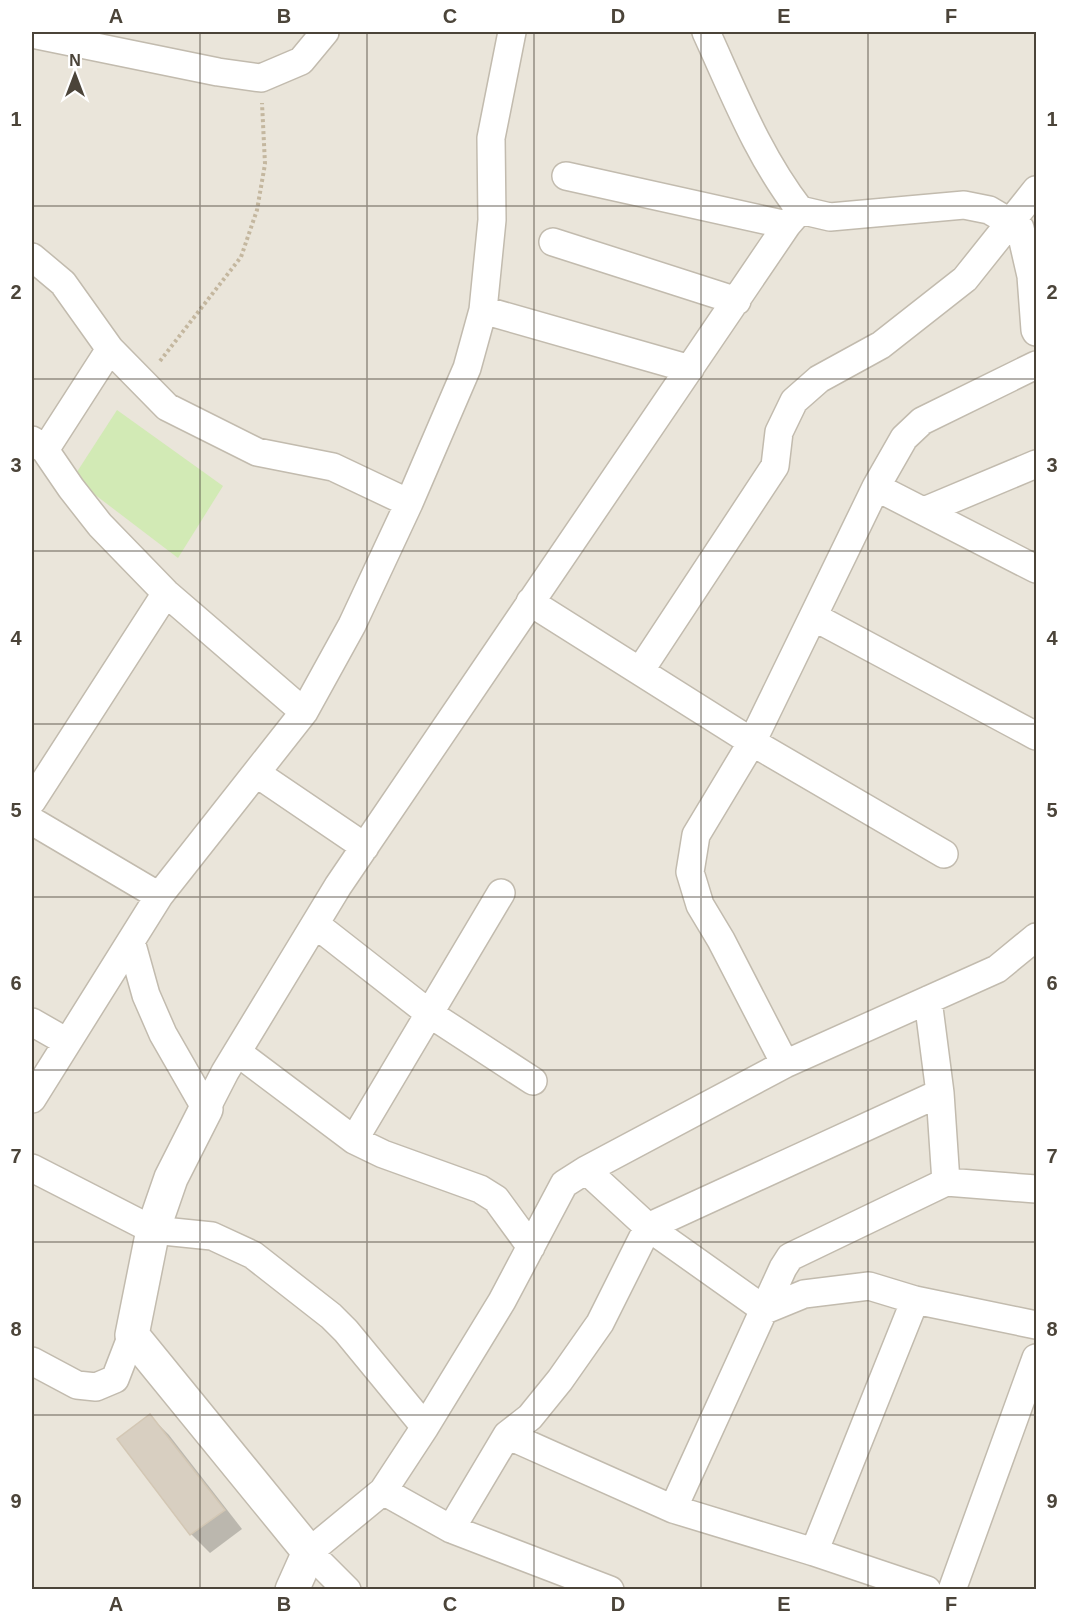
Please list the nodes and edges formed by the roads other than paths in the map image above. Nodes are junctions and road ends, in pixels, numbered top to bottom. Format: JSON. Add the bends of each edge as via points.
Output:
{"nodes":[{"id":1,"x":325,"y":32,"type":"edge"},
{"id":2,"x":512,"y":32,"type":"edge"},
{"id":3,"x":707,"y":32,"type":"edge"},
{"id":4,"x":32,"y":34,"type":"edge"},
{"id":5,"x":566,"y":176,"type":"dead end"},
{"id":6,"x":1036,"y":190,"type":"edge"},
{"id":7,"x":794,"y":218,"type":"junction"},
{"id":8,"x":1011,"y":223,"type":"junction"},
{"id":9,"x":553,"y":242,"type":"dead end"},
{"id":10,"x":32,"y":257,"type":"edge"},
{"id":11,"x":737,"y":301,"type":"junction"},
{"id":12,"x":483,"y":310,"type":"junction"},
{"id":13,"x":1036,"y":332,"type":"edge"},
{"id":14,"x":110,"y":349,"type":"junction"},
{"id":15,"x":1036,"y":365,"type":"edge"},
{"id":16,"x":690,"y":369,"type":"junction"},
{"id":17,"x":38,"y":445,"type":"edge"},
{"id":18,"x":1036,"y":464,"type":"edge"},
{"id":19,"x":876,"y":487,"type":"junction"},
{"id":20,"x":409,"y":502,"type":"junction"},
{"id":21,"x":924,"y":511,"type":"junction"},
{"id":22,"x":1036,"y":569,"type":"edge"},
{"id":23,"x":166,"y":593,"type":"junction"},
{"id":24,"x":530,"y":602,"type":"junction"},
{"id":25,"x":814,"y":617,"type":"junction"},
{"id":26,"x":640,"y":671,"type":"junction"},
{"id":27,"x":304,"y":712,"type":"junction"},
{"id":28,"x":1036,"y":736,"type":"edge"},
{"id":29,"x":752,"y":742,"type":"junction"},
{"id":30,"x":256,"y":773,"type":"junction"},
{"id":31,"x":32,"y":801,"type":"edge"},
{"id":32,"x":32,"y":821,"type":"edge"},
{"id":33,"x":365,"y":847,"type":"junction"},
{"id":34,"x":944,"y":854,"type":"dead end"},
{"id":35,"x":501,"y":893,"type":"dead end"},
{"id":36,"x":159,"y":896,"type":"junction"},
{"id":37,"x":315,"y":924,"type":"junction"},
{"id":38,"x":1036,"y":937,"type":"edge"},
{"id":39,"x":131,"y":941,"type":"junction"},
{"id":40,"x":928,"y":1000,"type":"junction"},
{"id":41,"x":430,"y":1014,"type":"junction"},
{"id":42,"x":32,"y":1022,"type":"edge"},
{"id":43,"x":67,"y":1042,"type":"junction"},
{"id":44,"x":237,"y":1052,"type":"junction"},
{"id":45,"x":786,"y":1064,"type":"junction"},
{"id":46,"x":533,"y":1081,"type":"dead end"},
{"id":47,"x":940,"y":1093,"type":"junction"},
{"id":48,"x":32,"y":1100,"type":"edge"},
{"id":49,"x":206,"y":1109,"type":"junction"},
{"id":50,"x":354,"y":1140,"type":"junction"},
{"id":51,"x":32,"y":1168,"type":"edge"},
{"id":52,"x":586,"y":1170,"type":"junction"},
{"id":53,"x":946,"y":1182,"type":"junction"},
{"id":54,"x":1036,"y":1189,"type":"edge"},
{"id":55,"x":648,"y":1227,"type":"junction"},
{"id":56,"x":153,"y":1230,"type":"junction"},
{"id":57,"x":531,"y":1247,"type":"junction"},
{"id":58,"x":915,"y":1300,"type":"junction"},
{"id":59,"x":765,"y":1310,"type":"junction"},
{"id":60,"x":1036,"y":1325,"type":"edge"},
{"id":61,"x":132,"y":1335,"type":"junction"},
{"id":62,"x":1036,"y":1358,"type":"edge"},
{"id":63,"x":32,"y":1361,"type":"edge"},
{"id":64,"x":425,"y":1427,"type":"junction"},
{"id":65,"x":507,"y":1435,"type":"junction"},
{"id":66,"x":383,"y":1491,"type":"junction"},
{"id":67,"x":674,"y":1509,"type":"junction"},
{"id":68,"x":451,"y":1529,"type":"junction"},
{"id":69,"x":309,"y":1552,"type":"junction"},
{"id":70,"x":814,"y":1552,"type":"junction"},
{"id":71,"x":292,"y":1590,"type":"edge"},
{"id":72,"x":347,"y":1590,"type":"edge"},
{"id":73,"x":610,"y":1590,"type":"edge"},
{"id":74,"x":927,"y":1590,"type":"edge"},
{"id":75,"x":952,"y":1590,"type":"edge"}],
"edges":[{"from":1,"to":4,"type":"street","via":[[301,62],[261,78]]},
{"from":2,"to":12,"type":"street","via":[[491,138],[492,220]]},
{"from":3,"to":7,"type":"street","via":[[747,124],[785,191]]},
{"from":5,"to":7,"type":"street"},
{"from":6,"to":8,"type":"street"},
{"from":7,"to":8,"type":"street","via":[[964,205],[989,210]]},
{"from":7,"to":11,"type":"street"},
{"from":8,"to":13,"type":"street","via":[[1020,228],[1023,238]]},
{"from":8,"to":26,"type":"street","via":[[965,279],[881,345],[819,379],[794,402],[779,432],[775,466]]},
{"from":9,"to":11,"type":"street"},
{"from":10,"to":14,"type":"street","via":[[63,283]]},
{"from":11,"to":16,"type":"street"},
{"from":12,"to":16,"type":"street"},
{"from":12,"to":20,"type":"street","via":[[467,368]]},
{"from":14,"to":17,"type":"street"},
{"from":14,"to":20,"type":"street","via":[[167,407],[257,453],[333,467]]},
{"from":15,"to":19,"type":"street","via":[[922,421],[904,438]]},
{"from":16,"to":24,"type":"street"},
{"from":17,"to":23,"type":"street","via":[[100,525]]},
{"from":18,"to":21,"type":"street"},
{"from":19,"to":21,"type":"street"},
{"from":19,"to":25,"type":"street"},
{"from":20,"to":27,"type":"street","via":[[352,625]]},
{"from":21,"to":22,"type":"street"},
{"from":23,"to":27,"type":"street"},
{"from":23,"to":31,"type":"street"},
{"from":24,"to":26,"type":"street"},
{"from":24,"to":33,"type":"street"},
{"from":25,"to":28,"type":"street"},
{"from":25,"to":29,"type":"street"},
{"from":26,"to":29,"type":"street"},
{"from":27,"to":30,"type":"street"},
{"from":29,"to":34,"type":"street"},
{"from":29,"to":45,"type":"street","via":[[696,835],[690,872],[700,905]]},
{"from":30,"to":33,"type":"street"},
{"from":30,"to":36,"type":"street"},
{"from":32,"to":36,"type":"street"},
{"from":33,"to":37,"type":"street"},
{"from":35,"to":41,"type":"street"},
{"from":36,"to":39,"type":"street"},
{"from":37,"to":41,"type":"street"},
{"from":37,"to":44,"type":"street"},
{"from":38,"to":40,"type":"street","via":[[997,969]]},
{"from":39,"to":43,"type":"street"},
{"from":39,"to":49,"type":"street","via":[[146,995],[163,1034]]},
{"from":40,"to":45,"type":"street"},
{"from":40,"to":47,"type":"street"},
{"from":41,"to":46,"type":"street"},
{"from":41,"to":50,"type":"street"},
{"from":42,"to":43,"type":"street"},
{"from":43,"to":48,"type":"street"},
{"from":44,"to":49,"type":"street"},
{"from":44,"to":50,"type":"street"},
{"from":45,"to":52,"type":"street"},
{"from":47,"to":53,"type":"street"},
{"from":47,"to":55,"type":"street"},
{"from":49,"to":56,"type":"street","via":[[171,1178]]},
{"from":50,"to":57,"type":"street","via":[[480,1189],[496,1199]]},
{"from":51,"to":56,"type":"street"},
{"from":52,"to":55,"type":"street"},
{"from":52,"to":57,"type":"street","via":[[564,1184]]},
{"from":53,"to":54,"type":"street"},
{"from":53,"to":59,"type":"street","via":[[790,1257]]},
{"from":55,"to":59,"type":"street"},
{"from":55,"to":65,"type":"street","via":[[600,1323],[561,1380],[530,1417]]},
{"from":56,"to":61,"type":"street"},
{"from":56,"to":64,"type":"street","via":[[212,1236],[253,1255],[332,1316]]},
{"from":57,"to":64,"type":"street"},
{"from":58,"to":59,"type":"street","via":[[869,1286],[804,1294]]},
{"from":58,"to":60,"type":"street"},
{"from":58,"to":70,"type":"street"},
{"from":59,"to":67,"type":"street"},
{"from":61,"to":63,"type":"street","via":[[115,1379],[96,1387],[77,1385]]},
{"from":61,"to":69,"type":"street"},
{"from":62,"to":75,"type":"street"},
{"from":64,"to":66,"type":"street"},
{"from":65,"to":67,"type":"street"},
{"from":65,"to":68,"type":"street"},
{"from":66,"to":68,"type":"street"},
{"from":66,"to":69,"type":"street"},
{"from":67,"to":70,"type":"street"},
{"from":68,"to":73,"type":"street"},
{"from":69,"to":71,"type":"street"},
{"from":69,"to":72,"type":"street"},
{"from":70,"to":74,"type":"street"}]}
